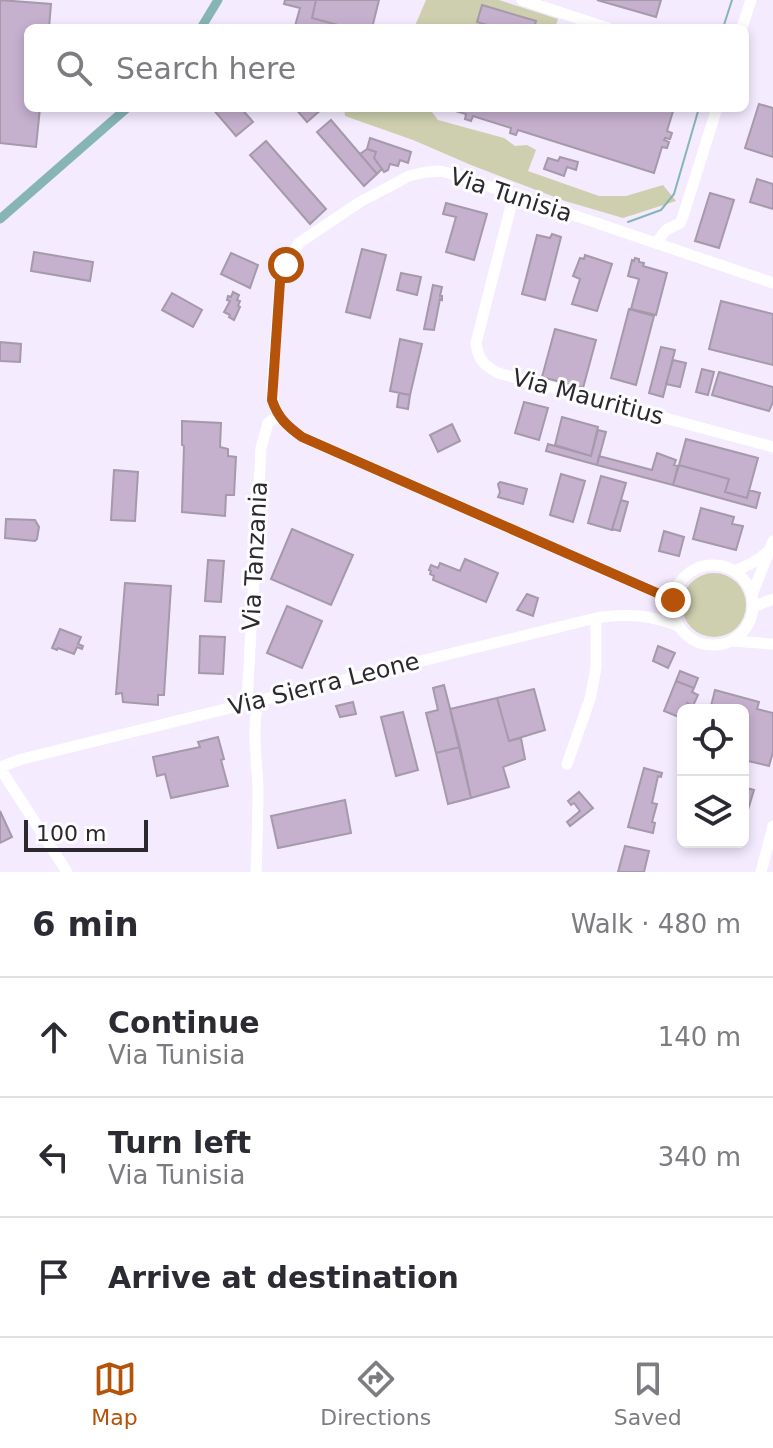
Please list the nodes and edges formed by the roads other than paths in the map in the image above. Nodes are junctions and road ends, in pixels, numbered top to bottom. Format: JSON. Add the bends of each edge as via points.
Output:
{"nodes":[{"id":1,"x":522,"y":0,"type":"edge"},
{"id":2,"x":751,"y":0,"type":"edge"},
{"id":3,"x":596,"y":24,"type":"edge"},
{"id":4,"x":743,"y":24,"type":"edge"},
{"id":5,"x":716,"y":112,"type":"edge"},
{"id":6,"x":514,"y":194,"type":"junction"},
{"id":7,"x":656,"y":243,"type":"junction"},
{"id":8,"x":773,"y":283,"type":"edge"},
{"id":9,"x":277,"y":416,"type":"junction"},
{"id":10,"x":773,"y":447,"type":"edge"},
{"id":11,"x":772,"y":545,"type":"edge"},
{"id":12,"x":734,"y":571,"type":"junction"},
{"id":13,"x":773,"y":599,"type":"edge"},
{"id":14,"x":753,"y":601,"type":"junction"},
{"id":15,"x":673,"y":604,"type":"junction"},
{"id":16,"x":650,"y":616,"type":"junction"},
{"id":17,"x":596,"y":618,"type":"junction"},
{"id":18,"x":751,"y":620,"type":"junction"},
{"id":19,"x":679,"y":626,"type":"junction"},
{"id":20,"x":732,"y":641,"type":"junction"},
{"id":21,"x":772,"y":643,"type":"edge"},
{"id":22,"x":253,"y":701,"type":"junction"},
{"id":23,"x":567,"y":764,"type":"dead end"},
{"id":24,"x":0,"y":768,"type":"edge"},
{"id":25,"x":773,"y":826,"type":"edge"},
{"id":26,"x":67,"y":872,"type":"edge"},
{"id":27,"x":256,"y":872,"type":"edge"},
{"id":28,"x":761,"y":872,"type":"edge"}],
"edges":[{"from":1,"to":3,"type":"street"},
{"from":2,"to":4,"type":"street"},
{"from":5,"to":7,"type":"street","via":[[680,223]]},
{"from":6,"to":7,"type":"street","name":"Via Tunisia"},
{"from":6,"to":9,"type":"street","name":"Via Tunisia","via":[[453,174],[426,172],[360,202],[299,243],[280,282],[272,384]]},
{"from":6,"to":10,"type":"street","name":"Via Mauritius","via":[[476,343],[485,366]]},
{"from":7,"to":8,"type":"street","name":"Via Tunisia"},
{"from":9,"to":15,"type":"street","via":[[302,437]]},
{"from":9,"to":22,"type":"street","name":"Via Tanzania","via":[[268,423],[261,448]]},
{"from":11,"to":12,"type":"street","via":[[758,561]]},
{"from":11,"to":14,"type":"street"},
{"from":12,"to":14,"type":"street","via":[[748,584]]},
{"from":12,"to":15,"type":"street","via":[[698,568],[678,585]]},
{"from":13,"to":14,"type":"street"},
{"from":14,"to":18,"type":"street"},
{"from":15,"to":16,"type":"street","name":"Via Sierra Leone"},
{"from":15,"to":19,"type":"street"},
{"from":16,"to":17,"type":"street","name":"Via Sierra Leone"},
{"from":16,"to":19,"type":"street","name":"Via Sierra Leone"},
{"from":17,"to":22,"type":"street","name":"Via Sierra Leone"},
{"from":17,"to":23,"type":"street","via":[[593,684]]},
{"from":18,"to":20,"type":"street"},
{"from":18,"to":21,"type":"street"},
{"from":19,"to":20,"type":"street","via":[[700,643]]},
{"from":20,"to":21,"type":"street"},
{"from":22,"to":24,"type":"street","name":"Via Sierra Leone"},
{"from":22,"to":27,"type":"street","name":"Via Tanzania"},
{"from":24,"to":26,"type":"street"},
{"from":25,"to":28,"type":"street"}]}
